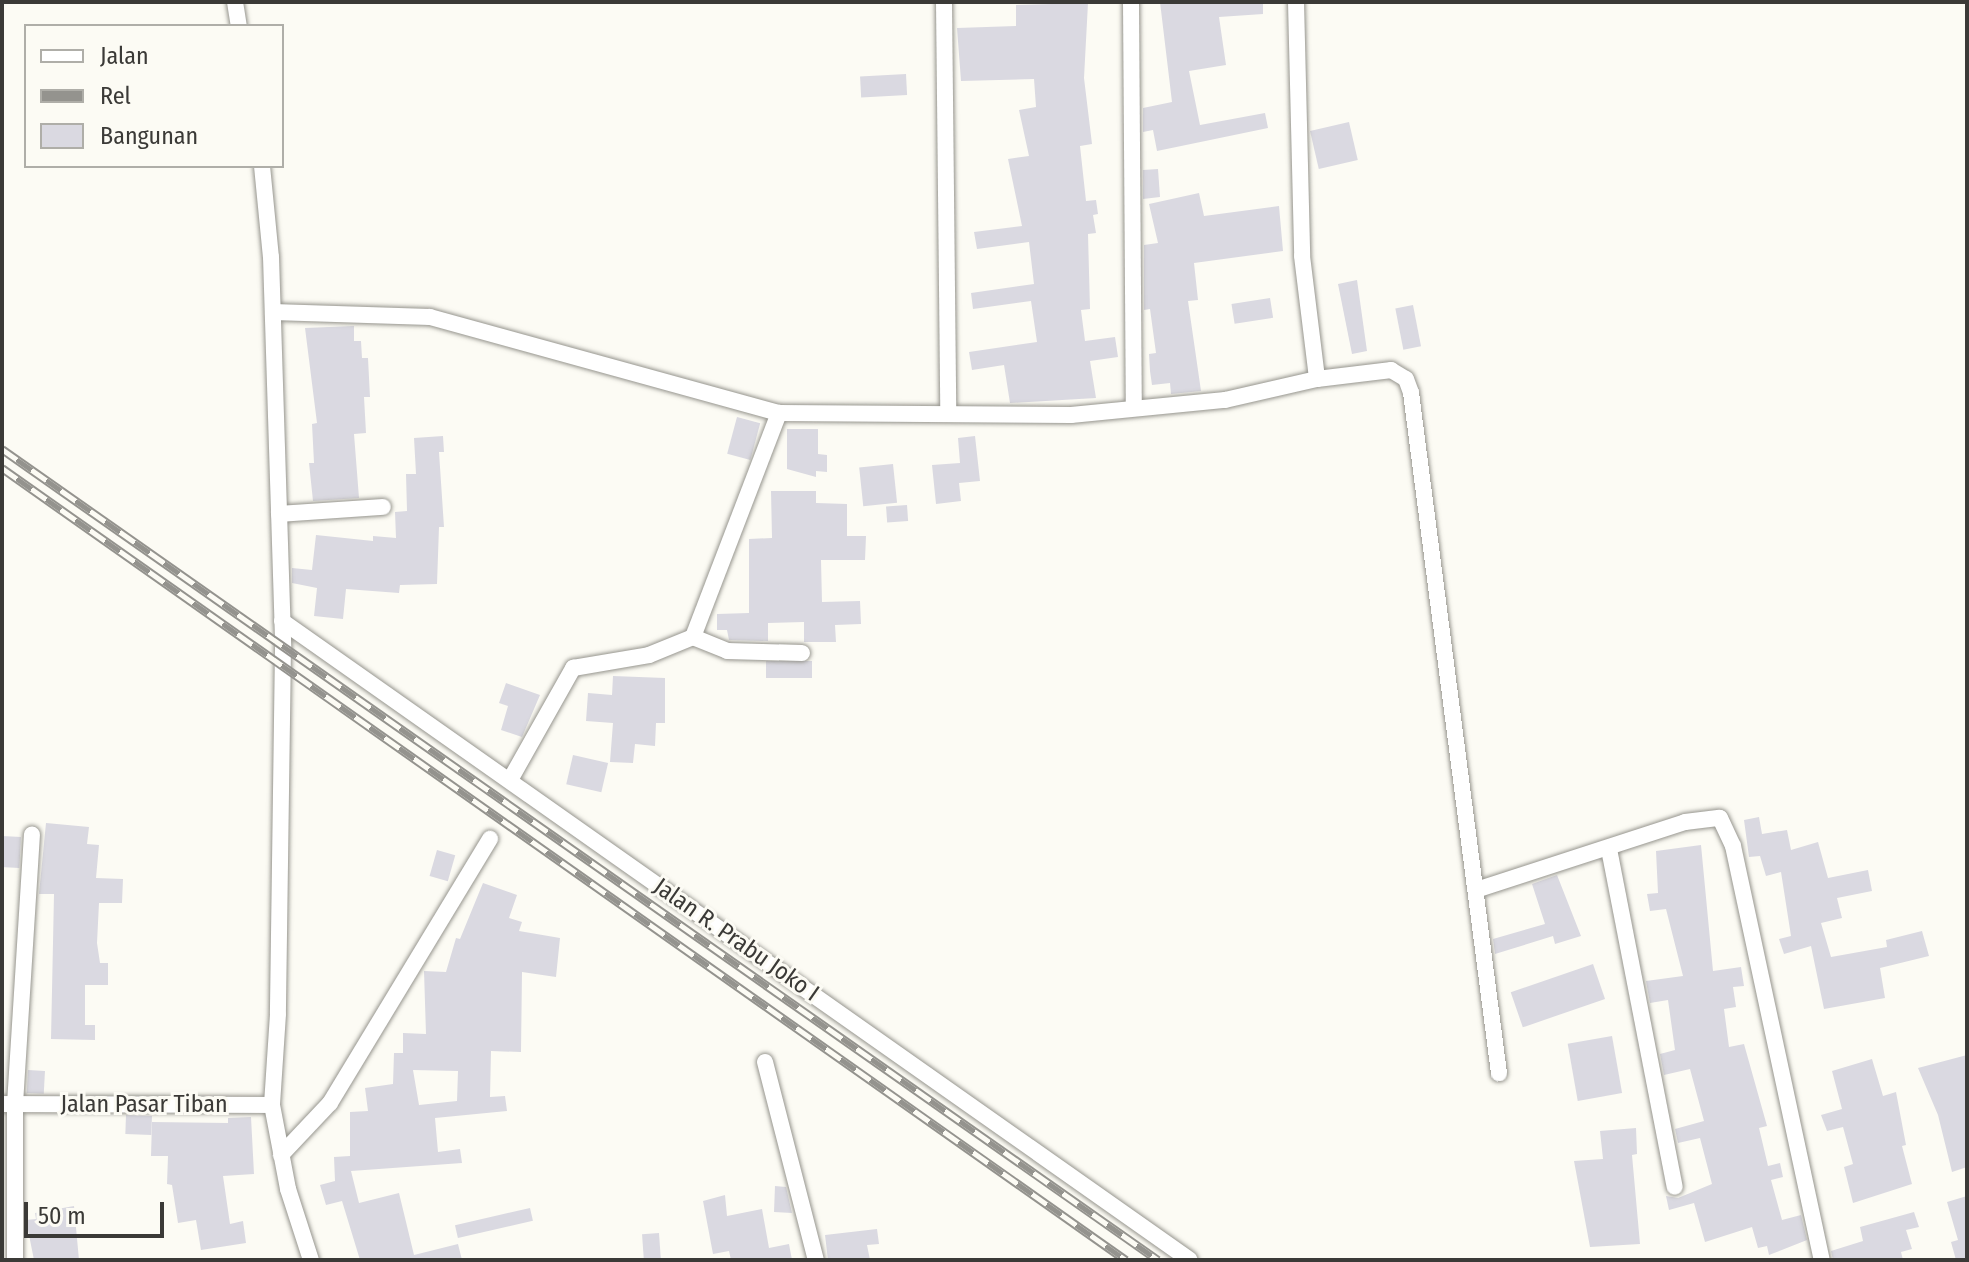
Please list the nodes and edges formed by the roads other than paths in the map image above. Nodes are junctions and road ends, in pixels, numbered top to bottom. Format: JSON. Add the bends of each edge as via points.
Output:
{"nodes":[{"id":1,"x":235,"y":2,"type":"edge"},
{"id":2,"x":944,"y":2,"type":"edge"},
{"id":3,"x":1131,"y":2,"type":"edge"},
{"id":4,"x":1296,"y":2,"type":"edge"},
{"id":5,"x":239,"y":24,"type":"edge"},
{"id":6,"x":262,"y":168,"type":"edge"},
{"id":7,"x":273,"y":312,"type":"junction"},
{"id":8,"x":1317,"y":379,"type":"junction"},
{"id":9,"x":1134,"y":408,"type":"junction"},
{"id":10,"x":948,"y":411,"type":"junction"},
{"id":11,"x":779,"y":413,"type":"junction"},
{"id":12,"x":383,"y":507,"type":"dead end"},
{"id":13,"x":279,"y":514,"type":"junction"},
{"id":14,"x":282,"y":621,"type":"junction"},
{"id":15,"x":693,"y":637,"type":"junction"},
{"id":16,"x":802,"y":653,"type":"dead end"},
{"id":17,"x":510,"y":780,"type":"junction"},
{"id":18,"x":32,"y":835,"type":"dead end"},
{"id":19,"x":490,"y":839,"type":"dead end"},
{"id":20,"x":1609,"y":849,"type":"junction"},
{"id":21,"x":1476,"y":890,"type":"junction"},
{"id":22,"x":765,"y":1062,"type":"dead end"},
{"id":23,"x":1499,"y":1073,"type":"dead end"},
{"id":24,"x":9,"y":1104,"type":"edge"},
{"id":25,"x":272,"y":1111,"type":"junction"},
{"id":26,"x":280,"y":1148,"type":"junction"},
{"id":27,"x":1675,"y":1187,"type":"dead end"},
{"id":28,"x":7,"y":1239,"type":"edge"},
{"id":29,"x":15,"y":1260,"type":"edge"},
{"id":30,"x":311,"y":1260,"type":"edge"},
{"id":31,"x":816,"y":1260,"type":"edge"},
{"id":32,"x":1190,"y":1260,"type":"edge"},
{"id":33,"x":1822,"y":1260,"type":"edge"}],
"edges":[{"from":1,"to":5,"type":"street"},
{"from":2,"to":10,"type":"street"},
{"from":3,"to":9,"type":"street"},
{"from":4,"to":8,"type":"street","via":[[1302,256]]},
{"from":6,"to":7,"type":"street"},
{"from":7,"to":11,"type":"street","via":[[430,317]]},
{"from":7,"to":13,"type":"street"},
{"from":8,"to":9,"type":"street","via":[[1225,400]]},
{"from":8,"to":21,"type":"street","via":[[1381,368],[1400,373],[1409,386]]},
{"from":9,"to":10,"type":"street","via":[[1071,415]]},
{"from":10,"to":11,"type":"street"},
{"from":11,"to":15,"type":"street"},
{"from":12,"to":13,"type":"street"},
{"from":13,"to":14,"type":"street"},
{"from":14,"to":17,"type":"street","name":"Jalan R. Prabu Joko I"},
{"from":14,"to":25,"type":"street","via":[[278,1014]]},
{"from":15,"to":16,"type":"street","via":[[727,651]]},
{"from":15,"to":17,"type":"street","via":[[649,655],[590,661],[573,668]]},
{"from":17,"to":32,"type":"street","name":"Jalan R. Prabu Joko I"},
{"from":18,"to":24,"type":"street"},
{"from":19,"to":26,"type":"street","via":[[330,1103]]},
{"from":20,"to":21,"type":"street"},
{"from":20,"to":27,"type":"street"},
{"from":20,"to":33,"type":"street","via":[[1685,822],[1720,818],[1728,827]]},
{"from":21,"to":23,"type":"street"},
{"from":22,"to":31,"type":"street"},
{"from":24,"to":25,"type":"street","name":"Jalan Pasar Tiban"},
{"from":24,"to":28,"type":"street"},
{"from":25,"to":26,"type":"street"},
{"from":26,"to":30,"type":"street"},
{"from":28,"to":29,"type":"street"}]}
